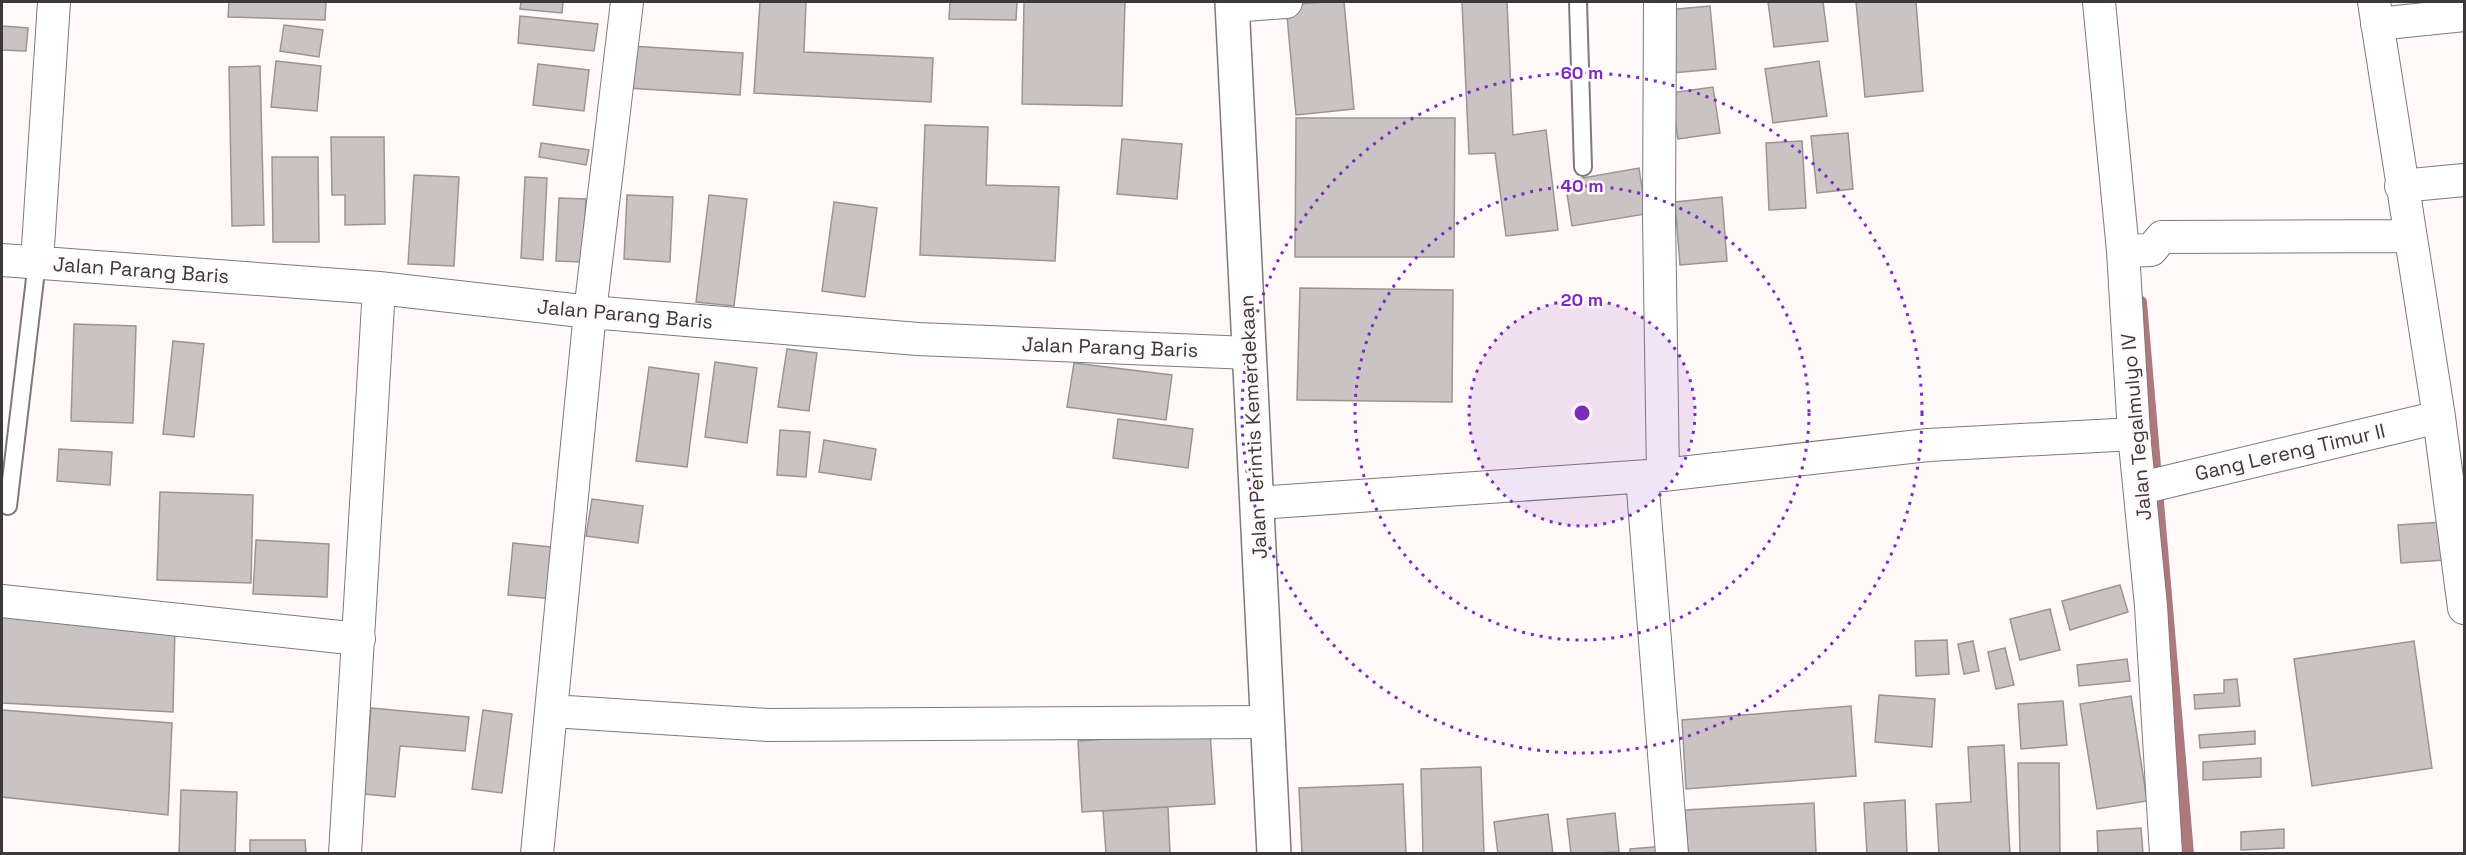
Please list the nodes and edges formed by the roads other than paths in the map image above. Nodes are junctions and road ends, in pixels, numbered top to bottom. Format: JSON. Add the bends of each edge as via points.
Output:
{"nodes":[{"id":1,"x":54,"y":2,"type":"edge"},
{"id":2,"x":627,"y":2,"type":"edge"},
{"id":3,"x":1286,"y":2,"type":"edge"},
{"id":4,"x":1578,"y":2,"type":"edge"},
{"id":5,"x":1660,"y":2,"type":"edge"},
{"id":6,"x":2099,"y":2,"type":"edge"},
{"id":7,"x":1232,"y":4,"type":"edge"},
{"id":8,"x":2375,"y":13,"type":"edge"},
{"id":9,"x":2464,"y":15,"type":"edge"},
{"id":10,"x":1583,"y":167,"type":"dead end"},
{"id":11,"x":2464,"y":180,"type":"edge"},
{"id":12,"x":2401,"y":186,"type":"junction"},
{"id":13,"x":2409,"y":236,"type":"junction"},
{"id":14,"x":2135,"y":250,"type":"junction"},
{"id":15,"x":2,"y":260,"type":"edge"},
{"id":16,"x":37,"y":262,"type":"junction"},
{"id":17,"x":379,"y":288,"type":"junction"},
{"id":18,"x":590,"y":312,"type":"junction"},
{"id":19,"x":1249,"y":353,"type":"junction"},
{"id":20,"x":2439,"y":417,"type":"junction"},
{"id":21,"x":2134,"y":434,"type":"junction"},
{"id":22,"x":1652,"y":476,"type":"junction"},
{"id":23,"x":2153,"y":485,"type":"junction"},
{"id":24,"x":1257,"y":503,"type":"junction"},
{"id":25,"x":8,"y":506,"type":"dead end"},
{"id":26,"x":2461,"y":566,"type":"edge"},
{"id":27,"x":2,"y":601,"type":"edge"},
{"id":28,"x":2464,"y":609,"type":"edge"},
{"id":29,"x":359,"y":639,"type":"junction"},
{"id":30,"x":552,"y":711,"type":"junction"},
{"id":31,"x":1267,"y":722,"type":"junction"},
{"id":32,"x":345,"y":854,"type":"edge"},
{"id":33,"x":537,"y":854,"type":"edge"},
{"id":34,"x":1274,"y":854,"type":"edge"},
{"id":35,"x":1672,"y":854,"type":"edge"},
{"id":36,"x":2166,"y":854,"type":"edge"}],
"edges":[{"from":1,"to":16,"type":"street"},
{"from":2,"to":18,"type":"street"},
{"from":3,"to":7,"type":"street"},
{"from":4,"to":10,"type":"lane"},
{"from":5,"to":22,"type":"street"},
{"from":6,"to":14,"type":"street","name":"Jalan Tegalmulyo IV"},
{"from":7,"to":19,"type":"street","name":"Jalan Perintis Kemerdekaan"},
{"from":8,"to":9,"type":"street"},
{"from":8,"to":12,"type":"street"},
{"from":11,"to":12,"type":"street"},
{"from":12,"to":13,"type":"street"},
{"from":13,"to":14,"type":"street","via":[[2162,237]]},
{"from":13,"to":20,"type":"street"},
{"from":14,"to":21,"type":"street","name":"Jalan Tegalmulyo IV"},
{"from":15,"to":16,"type":"street","name":"Jalan Parang Baris"},
{"from":16,"to":17,"type":"street","name":"Jalan Parang Baris"},
{"from":16,"to":25,"type":"lane"},
{"from":17,"to":18,"type":"street","name":"Jalan Parang Baris"},
{"from":17,"to":29,"type":"street"},
{"from":18,"to":19,"type":"street","name":"Jalan Parang Baris","via":[[918,339]]},
{"from":18,"to":30,"type":"street"},
{"from":19,"to":24,"type":"street","name":"Jalan Perintis Kemerdekaan"},
{"from":20,"to":23,"type":"street","name":"Gang Lereng Timur II"},
{"from":20,"to":26,"type":"street"},
{"from":21,"to":22,"type":"street","via":[[1928,445]]},
{"from":21,"to":23,"type":"street","name":"Jalan Tegalmulyo IV"},
{"from":22,"to":24,"type":"street"},
{"from":22,"to":35,"type":"street"},
{"from":23,"to":36,"type":"street","name":"Jalan Tegalmulyo IV"},
{"from":24,"to":31,"type":"street","name":"Jalan Perintis Kemerdekaan"},
{"from":26,"to":28,"type":"street"},
{"from":27,"to":29,"type":"street"},
{"from":29,"to":32,"type":"street"},
{"from":30,"to":31,"type":"street","via":[[768,725]]},
{"from":30,"to":33,"type":"street"},
{"from":31,"to":34,"type":"street","name":"Jalan Perintis Kemerdekaan"}]}
